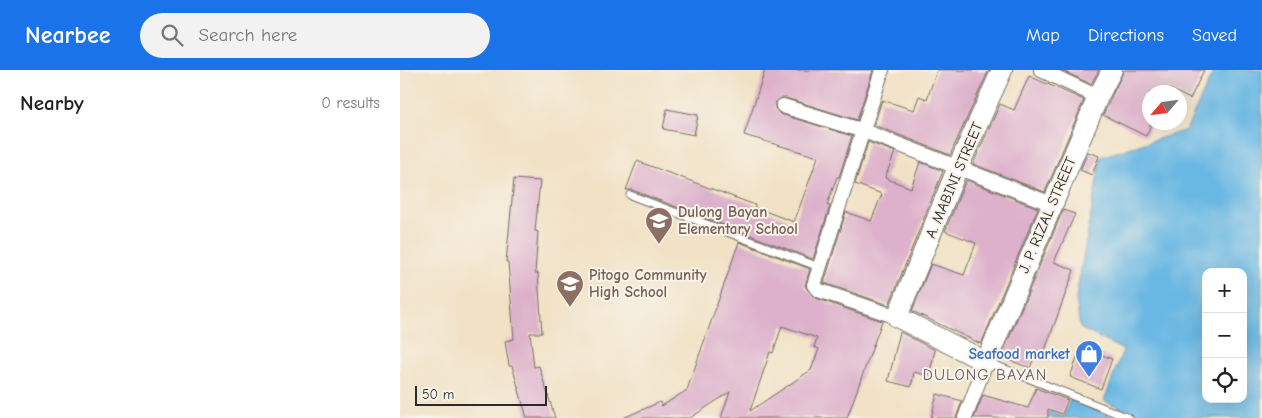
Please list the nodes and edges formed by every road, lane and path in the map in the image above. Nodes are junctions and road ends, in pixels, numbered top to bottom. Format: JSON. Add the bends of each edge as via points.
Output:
{"nodes":[{"id":1,"x":882,"y":70,"type":"edge"},
{"id":2,"x":1002,"y":70,"type":"edge"},
{"id":3,"x":1041,"y":70,"type":"edge"},
{"id":4,"x":1112,"y":70,"type":"edge"},
{"id":5,"x":1098,"y":97,"type":"junction"},
{"id":6,"x":784,"y":106,"type":"dead end"},
{"id":7,"x":864,"y":130,"type":"junction"},
{"id":8,"x":958,"y":167,"type":"junction"},
{"id":9,"x":630,"y":195,"type":"dead end"},
{"id":10,"x":1052,"y":204,"type":"junction"},
{"id":11,"x":817,"y":273,"type":"junction"},
{"id":12,"x":897,"y":318,"type":"junction"},
{"id":13,"x":986,"y":362,"type":"junction"},
{"id":14,"x":965,"y":418,"type":"edge"},
{"id":15,"x":1129,"y":418,"type":"edge"}],
"edges":[{"from":1,"to":7,"type":"street"},
{"from":2,"to":8,"type":"street","name":"A. MABINI STREET"},
{"from":3,"to":5,"type":"street"},
{"from":4,"to":5,"type":"street","name":"J. P. RIZAL STREET"},
{"from":5,"to":10,"type":"street","name":"J. P. RIZAL STREET"},
{"from":6,"to":7,"type":"street"},
{"from":7,"to":8,"type":"street"},
{"from":7,"to":11,"type":"street"},
{"from":8,"to":10,"type":"street"},
{"from":8,"to":12,"type":"street","name":"A. MABINI STREET"},
{"from":9,"to":11,"type":"lane"},
{"from":10,"to":13,"type":"street","name":"J. P. RIZAL STREET"},
{"from":11,"to":12,"type":"street","via":[[814,285],[818,290]]},
{"from":12,"to":13,"type":"street"},
{"from":13,"to":14,"type":"street"},
{"from":13,"to":15,"type":"lane"}]}
